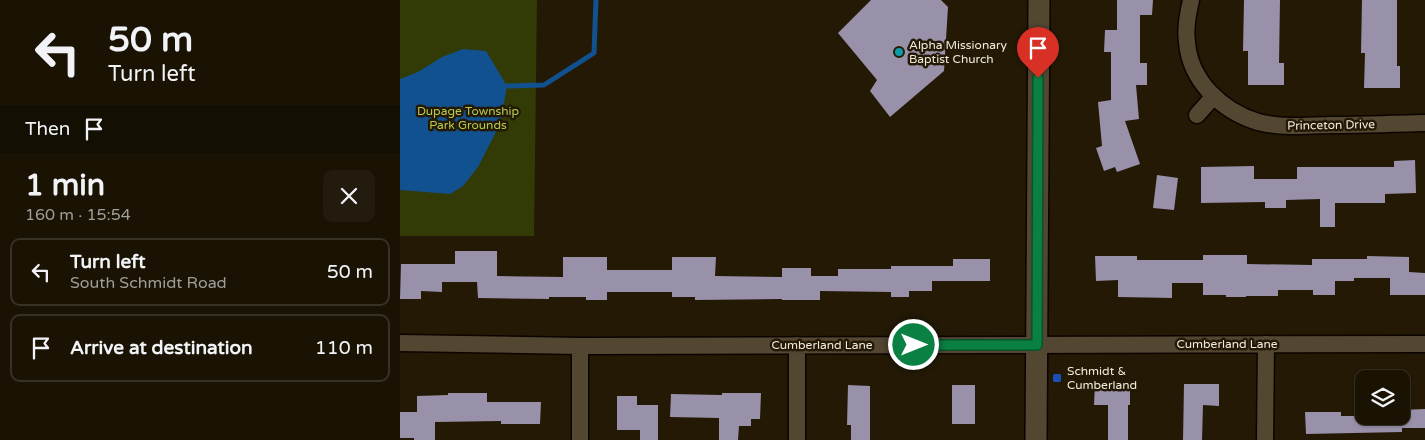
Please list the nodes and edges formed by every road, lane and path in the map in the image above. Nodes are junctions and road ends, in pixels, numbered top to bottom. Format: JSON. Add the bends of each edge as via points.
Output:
{"nodes":[{"id":1,"x":1039,"y":0,"type":"edge"},
{"id":2,"x":1191,"y":0,"type":"edge"},
{"id":3,"x":1214,"y":97,"type":"junction"},
{"id":4,"x":1197,"y":115,"type":"dead end"},
{"id":5,"x":1425,"y":123,"type":"edge"},
{"id":6,"x":400,"y":343,"type":"edge"},
{"id":7,"x":797,"y":344,"type":"junction"},
{"id":8,"x":1266,"y":344,"type":"junction"},
{"id":9,"x":1425,"y":344,"type":"edge"},
{"id":10,"x":1037,"y":345,"type":"junction"},
{"id":11,"x":580,"y":346,"type":"junction"},
{"id":12,"x":580,"y":440,"type":"edge"},
{"id":13,"x":796,"y":440,"type":"edge"},
{"id":14,"x":1036,"y":440,"type":"edge"},
{"id":15,"x":1265,"y":440,"type":"edge"}],
"edges":[{"from":1,"to":10,"type":"street"},
{"from":2,"to":3,"type":"street","name":"Princeton Drive","via":[[1186,28],[1191,62],[1198,78]]},
{"from":3,"to":4,"type":"street"},
{"from":3,"to":5,"type":"street","name":"Princeton Drive","via":[[1236,114],[1259,122],[1288,126]]},
{"from":6,"to":11,"type":"street","name":"Cumberland Lane"},
{"from":7,"to":10,"type":"street","name":"Cumberland Lane"},
{"from":7,"to":11,"type":"street","name":"Cumberland Lane"},
{"from":7,"to":13,"type":"street"},
{"from":8,"to":9,"type":"street","name":"Cumberland Lane"},
{"from":8,"to":10,"type":"street","name":"Cumberland Lane"},
{"from":8,"to":15,"type":"street"},
{"from":10,"to":14,"type":"street"},
{"from":11,"to":12,"type":"street"}]}
